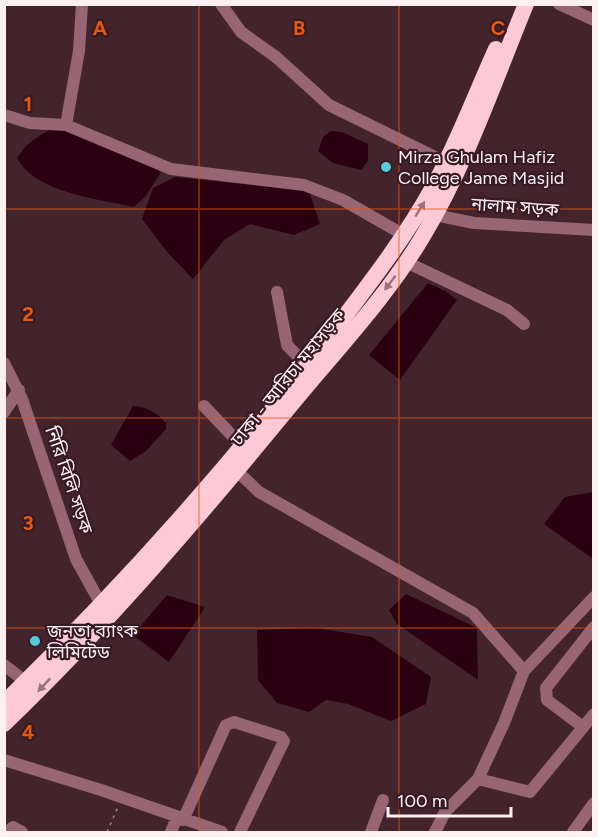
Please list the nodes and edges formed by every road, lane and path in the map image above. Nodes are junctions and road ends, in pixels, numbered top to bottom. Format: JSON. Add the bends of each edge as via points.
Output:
{"nodes":[{"id":1,"x":82,"y":4,"type":"edge"},
{"id":2,"x":221,"y":4,"type":"edge"},
{"id":3,"x":514,"y":4,"type":"edge"},
{"id":4,"x":526,"y":4,"type":"edge"},
{"id":5,"x":560,"y":4,"type":"edge"},
{"id":6,"x":594,"y":20,"type":"edge"},
{"id":7,"x":4,"y":116,"type":"edge"},
{"id":8,"x":66,"y":125,"type":"junction"},
{"id":9,"x":445,"y":162,"type":"junction"},
{"id":10,"x":435,"y":215,"type":"junction"},
{"id":11,"x":594,"y":230,"type":"edge"},
{"id":12,"x":404,"y":235,"type":"junction"},
{"id":13,"x":406,"y":262,"type":"junction"},
{"id":14,"x":277,"y":292,"type":"dead end"},
{"id":15,"x":524,"y":324,"type":"dead end"},
{"id":16,"x":4,"y":363,"type":"edge"},
{"id":17,"x":307,"y":366,"type":"junction"},
{"id":18,"x":19,"y":390,"type":"junction"},
{"id":19,"x":204,"y":406,"type":"dead end"},
{"id":20,"x":4,"y":412,"type":"edge"},
{"id":21,"x":242,"y":446,"type":"junction"},
{"id":22,"x":237,"y":471,"type":"junction"},
{"id":23,"x":594,"y":597,"type":"edge"},
{"id":24,"x":102,"y":606,"type":"junction"},
{"id":25,"x":594,"y":627,"type":"edge"},
{"id":26,"x":4,"y":665,"type":"edge"},
{"id":27,"x":524,"y":671,"type":"junction"},
{"id":28,"x":26,"y":681,"type":"junction"},
{"id":29,"x":4,"y":703,"type":"edge"},
{"id":30,"x":594,"y":714,"type":"edge"},
{"id":31,"x":4,"y":724,"type":"edge"},
{"id":32,"x":583,"y":728,"type":"junction"},
{"id":33,"x":4,"y":760,"type":"edge"},
{"id":34,"x":478,"y":779,"type":"junction"},
{"id":35,"x":123,"y":798,"type":"junction"},
{"id":36,"x":384,"y":800,"type":"dead end"},
{"id":37,"x":594,"y":803,"type":"edge"},
{"id":38,"x":180,"y":818,"type":"junction"},
{"id":39,"x":7,"y":832,"type":"edge"},
{"id":40,"x":22,"y":832,"type":"edge"},
{"id":41,"x":107,"y":832,"type":"edge"},
{"id":42,"x":171,"y":832,"type":"edge"},
{"id":43,"x":222,"y":832,"type":"edge"},
{"id":44,"x":240,"y":832,"type":"edge"},
{"id":45,"x":371,"y":832,"type":"edge"},
{"id":46,"x":435,"y":832,"type":"edge"},
{"id":47,"x":573,"y":832,"type":"edge"}],
"edges":[{"from":1,"to":8,"type":"street"},
{"from":2,"to":9,"type":"street","via":[[241,32],[276,57],[329,105]]},
{"from":3,"to":9,"type":"highway"},
{"from":4,"to":10,"type":"highway","name":"ঢাকা - আরিচা মহাসড়ক"},
{"from":5,"to":6,"type":"street"},
{"from":7,"to":8,"type":"street","via":[[30,123]]},
{"from":8,"to":12,"type":"street","via":[[171,169],[304,185],[343,200]]},
{"from":12,"to":9,"type":"highway","one_way":true},
{"from":10,"to":11,"type":"street","name":"নালাম সড়ক","via":[[474,223]]},
{"from":10,"to":13,"type":"highway","name":"ঢাকা - আরিচা মহাসড়ক"},
{"from":12,"to":17,"type":"highway"},
{"from":13,"to":15,"type":"street","via":[[507,310]]},
{"from":13,"to":22,"type":"highway","name":"ঢাকা - আরিচা মহাসড়ক","one_way":true},
{"from":14,"to":17,"type":"street","via":[[287,345]]},
{"from":16,"to":18,"type":"street","name":"নিরি বিলি সড়ক"},
{"from":17,"to":21,"type":"highway"},
{"from":18,"to":20,"type":"street"},
{"from":18,"to":24,"type":"street","name":"নিরি বিলি সড়ক","via":[[76,560]]},
{"from":19,"to":21,"type":"street"},
{"from":21,"to":24,"type":"highway"},
{"from":22,"to":27,"type":"street","via":[[259,492],[473,613]]},
{"from":22,"to":31,"type":"highway","name":"ঢাকা - আরিচা মহাসড়ক","one_way":true,"via":[[135,588]]},
{"from":23,"to":27,"type":"street"},
{"from":24,"to":28,"type":"highway"},
{"from":25,"to":32,"type":"street","via":[[546,688],[545,695]]},
{"from":26,"to":28,"type":"street"},
{"from":27,"to":34,"type":"street"},
{"from":28,"to":29,"type":"highway"},
{"from":30,"to":32,"type":"street"},
{"from":32,"to":34,"type":"street","via":[[530,792]]},
{"from":33,"to":35,"type":"street"},
{"from":34,"to":46,"type":"street","via":[[445,812]]},
{"from":35,"to":38,"type":"street"},
{"from":35,"to":41,"type":"path"},
{"from":36,"to":45,"type":"street"},
{"from":37,"to":47,"type":"street"},
{"from":38,"to":42,"type":"street"},
{"from":38,"to":43,"type":"street"},
{"from":38,"to":44,"type":"street","via":[[226,725],[234,722],[284,741]]},
{"from":39,"to":40,"type":"street","via":[[13,827]]}]}
